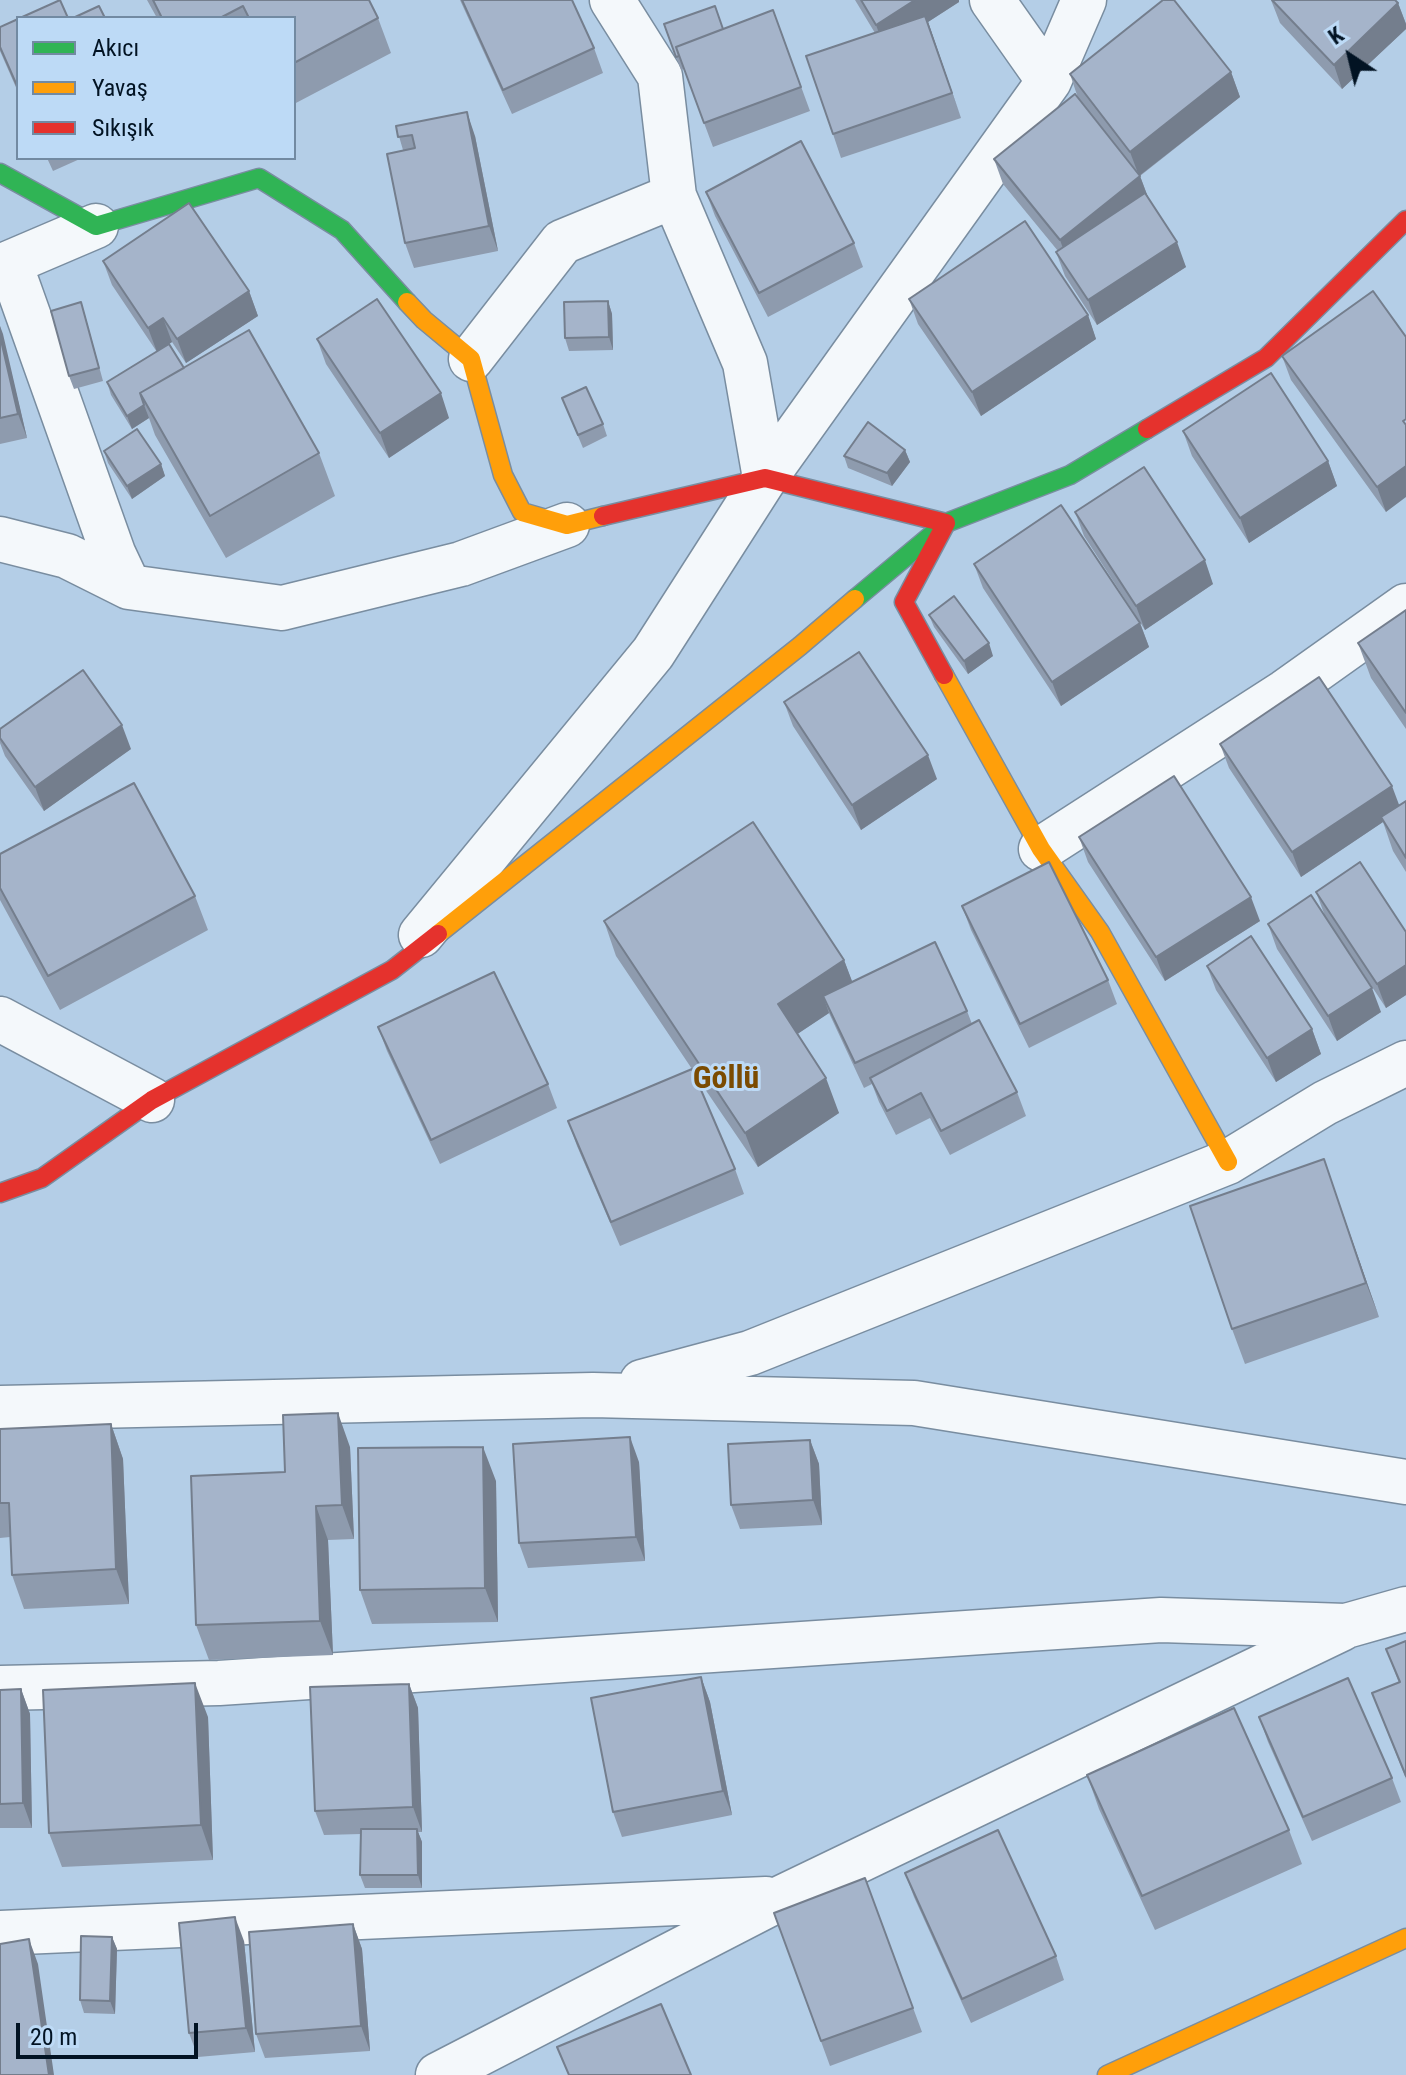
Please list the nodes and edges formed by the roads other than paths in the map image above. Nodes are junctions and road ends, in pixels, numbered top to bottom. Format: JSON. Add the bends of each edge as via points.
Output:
{"nodes":[{"id":1,"x":612,"y":0,"type":"edge"},
{"id":2,"x":992,"y":0,"type":"edge"},
{"id":3,"x":1084,"y":0,"type":"edge"},
{"id":4,"x":1049,"y":81,"type":"junction"},
{"id":5,"x":0,"y":173,"type":"edge"},
{"id":6,"x":674,"y":196,"type":"junction"},
{"id":7,"x":1406,"y":220,"type":"edge"},
{"id":8,"x":96,"y":226,"type":"junction"},
{"id":9,"x":5,"y":265,"type":"edge"},
{"id":10,"x":471,"y":359,"type":"junction"},
{"id":11,"x":765,"y":478,"type":"junction"},
{"id":12,"x":946,"y":523,"type":"junction"},
{"id":13,"x":567,"y":525,"type":"junction"},
{"id":14,"x":0,"y":539,"type":"edge"},
{"id":15,"x":129,"y":587,"type":"junction"},
{"id":16,"x":1406,"y":606,"type":"edge"},
{"id":17,"x":1041,"y":849,"type":"junction"},
{"id":18,"x":392,"y":970,"type":"junction"},
{"id":19,"x":0,"y":1019,"type":"edge"},
{"id":20,"x":1406,"y":1063,"type":"edge"},
{"id":21,"x":152,"y":1100,"type":"junction"},
{"id":22,"x":1228,"y":1162,"type":"junction"},
{"id":23,"x":0,"y":1193,"type":"edge"},
{"id":24,"x":593,"y":1395,"type":"junction"},
{"id":25,"x":0,"y":1408,"type":"edge"},
{"id":26,"x":1406,"y":1482,"type":"edge"},
{"id":27,"x":1406,"y":1609,"type":"edge"},
{"id":28,"x":1346,"y":1626,"type":"junction"},
{"id":29,"x":0,"y":1688,"type":"edge"},
{"id":30,"x":781,"y":1898,"type":"junction"},
{"id":31,"x":0,"y":1933,"type":"edge"},
{"id":32,"x":1406,"y":1938,"type":"edge"},
{"id":33,"x":438,"y":2075,"type":"edge"},
{"id":34,"x":1107,"y":2075,"type":"edge"}],
"edges":[{"from":1,"to":6,"type":"street","via":[[660,76]]},
{"from":2,"to":4,"type":"street"},
{"from":3,"to":4,"type":"street"},
{"from":4,"to":11,"type":"street"},
{"from":5,"to":8,"type":"street"},
{"from":6,"to":10,"type":"street","via":[[562,242]]},
{"from":6,"to":11,"type":"street","via":[[745,363]]},
{"from":7,"to":12,"type":"street","via":[[1266,358],[1070,475]]},
{"from":8,"to":9,"type":"street"},
{"from":8,"to":10,"type":"street","via":[[259,178],[342,230],[424,320]]},
{"from":9,"to":15,"type":"street"},
{"from":10,"to":13,"type":"street","via":[[503,475],[522,512]]},
{"from":11,"to":12,"type":"street"},
{"from":11,"to":13,"type":"street"},
{"from":11,"to":18,"type":"street","via":[[653,653]]},
{"from":12,"to":17,"type":"street","via":[[904,602]]},
{"from":12,"to":18,"type":"street","via":[[800,646]]},
{"from":13,"to":15,"type":"street","via":[[461,564],[282,608]]},
{"from":14,"to":15,"type":"street","via":[[67,556]]},
{"from":16,"to":17,"type":"street","via":[[1285,692]]},
{"from":17,"to":22,"type":"street","via":[[1100,932]]},
{"from":18,"to":21,"type":"street"},
{"from":19,"to":21,"type":"street"},
{"from":20,"to":22,"type":"street","via":[[1325,1103]]},
{"from":21,"to":23,"type":"street","via":[[42,1178]]},
{"from":22,"to":24,"type":"street","via":[[750,1353]]},
{"from":24,"to":25,"type":"street"},
{"from":24,"to":26,"type":"street","via":[[914,1403]]},
{"from":27,"to":28,"type":"street"},
{"from":28,"to":29,"type":"street","via":[[1161,1620],[219,1683]]},
{"from":28,"to":30,"type":"street"},
{"from":30,"to":31,"type":"street"},
{"from":30,"to":33,"type":"street"},
{"from":32,"to":34,"type":"street"}]}
